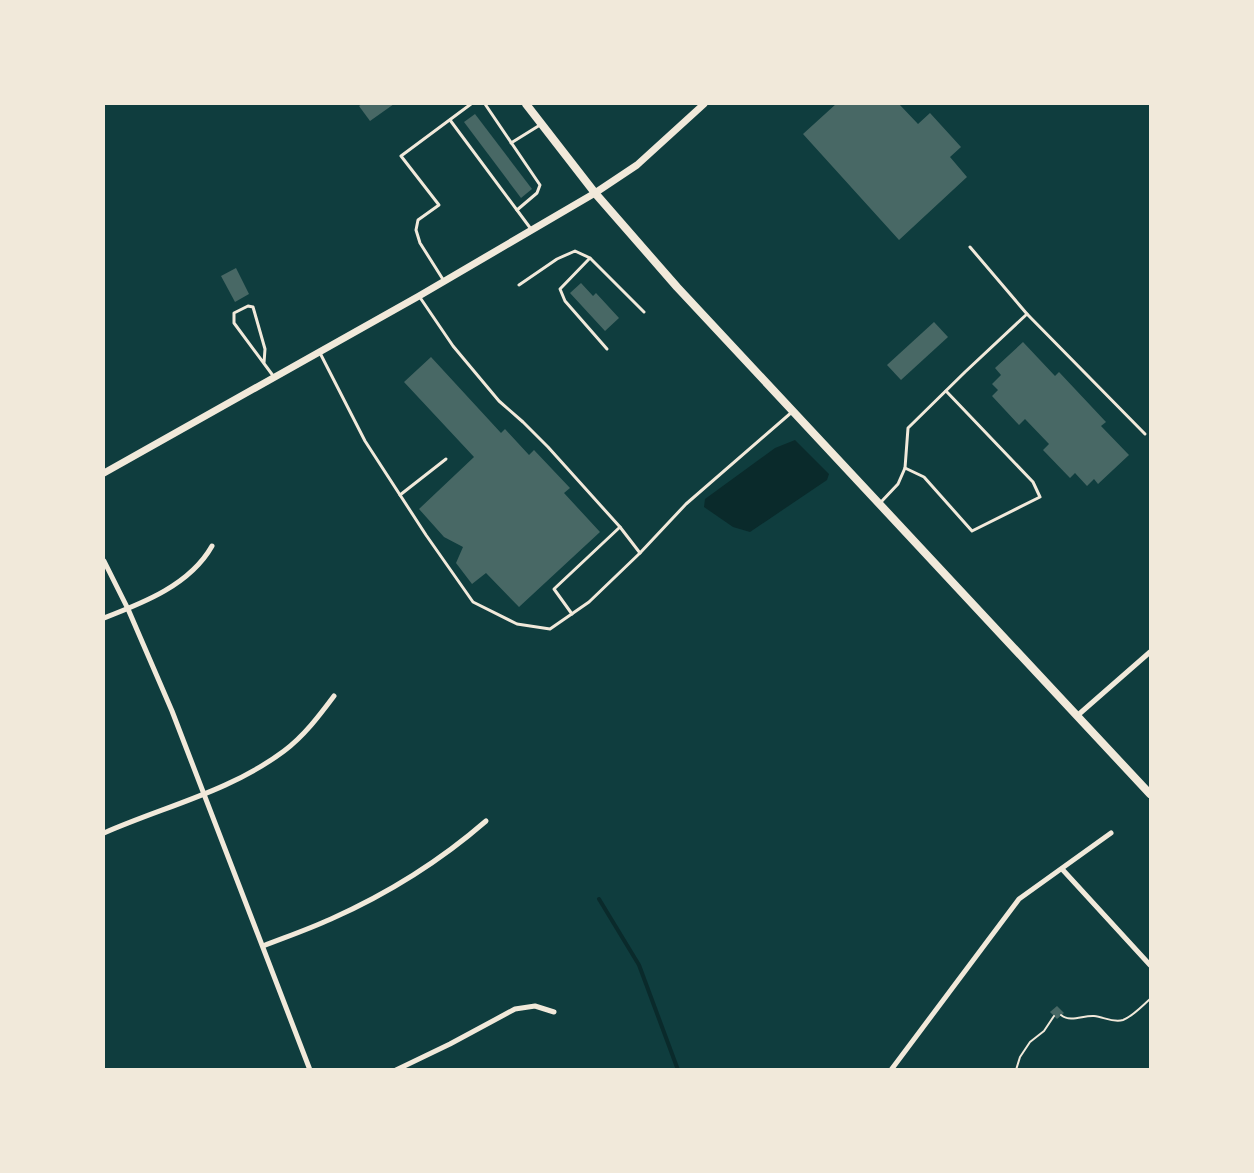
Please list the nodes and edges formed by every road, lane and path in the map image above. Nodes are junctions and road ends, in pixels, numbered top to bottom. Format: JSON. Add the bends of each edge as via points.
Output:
{"nodes":[{"id":1,"x":471,"y":104,"type":"edge"},
{"id":2,"x":485,"y":104,"type":"edge"},
{"id":3,"x":526,"y":104,"type":"edge"},
{"id":4,"x":704,"y":104,"type":"edge"},
{"id":5,"x":450,"y":120,"type":"junction"},
{"id":6,"x":542,"y":124,"type":"junction"},
{"id":7,"x":512,"y":143,"type":"junction"},
{"id":8,"x":595,"y":193,"type":"junction"},
{"id":9,"x":517,"y":210,"type":"junction"},
{"id":10,"x":532,"y":230,"type":"junction"},
{"id":11,"x":970,"y":247,"type":"dead end"},
{"id":12,"x":590,"y":258,"type":"junction"},
{"id":13,"x":444,"y":281,"type":"junction"},
{"id":14,"x":519,"y":285,"type":"dead end"},
{"id":15,"x":419,"y":296,"type":"junction"},
{"id":16,"x":644,"y":312,"type":"dead end"},
{"id":17,"x":1027,"y":314,"type":"junction"},
{"id":18,"x":607,"y":349,"type":"dead end"},
{"id":19,"x":320,"y":353,"type":"junction"},
{"id":20,"x":264,"y":363,"type":"junction"},
{"id":21,"x":274,"y":377,"type":"junction"},
{"id":22,"x":946,"y":391,"type":"junction"},
{"id":23,"x":793,"y":411,"type":"junction"},
{"id":24,"x":1145,"y":434,"type":"dead end"},
{"id":25,"x":446,"y":459,"type":"dead end"},
{"id":26,"x":905,"y":468,"type":"junction"},
{"id":27,"x":104,"y":473,"type":"edge"},
{"id":28,"x":400,"y":495,"type":"junction"},
{"id":29,"x":879,"y":503,"type":"junction"},
{"id":30,"x":620,"y":527,"type":"junction"},
{"id":31,"x":212,"y":546,"type":"dead end"},
{"id":32,"x":640,"y":553,"type":"junction"},
{"id":33,"x":104,"y":561,"type":"edge"},
{"id":34,"x":128,"y":609,"type":"junction"},
{"id":35,"x":572,"y":614,"type":"junction"},
{"id":36,"x":104,"y":618,"type":"edge"},
{"id":37,"x":1150,"y":652,"type":"edge"},
{"id":38,"x":334,"y":696,"type":"dead end"},
{"id":39,"x":1078,"y":716,"type":"junction"},
{"id":40,"x":1150,"y":794,"type":"edge"},
{"id":41,"x":204,"y":795,"type":"junction"},
{"id":42,"x":486,"y":821,"type":"dead end"},
{"id":43,"x":104,"y":832,"type":"edge"},
{"id":44,"x":1110,"y":833,"type":"dead end"},
{"id":45,"x":1062,"y":869,"type":"junction"},
{"id":46,"x":263,"y":946,"type":"junction"},
{"id":47,"x":1150,"y":965,"type":"edge"},
{"id":48,"x":1150,"y":999,"type":"edge"},
{"id":49,"x":554,"y":1012,"type":"dead end"},
{"id":50,"x":1061,"y":1015,"type":"dead end"},
{"id":51,"x":1054,"y":1016,"type":"dead end"},
{"id":52,"x":310,"y":1070,"type":"edge"},
{"id":53,"x":396,"y":1070,"type":"edge"},
{"id":54,"x":891,"y":1070,"type":"edge"},
{"id":55,"x":1017,"y":1070,"type":"edge"}],
"edges":[{"from":1,"to":5,"type":"lane"},
{"from":2,"to":7,"type":"lane"},
{"from":3,"to":6,"type":"main road"},
{"from":4,"to":8,"type":"street","via":[[637,165]]},
{"from":5,"to":9,"type":"lane"},
{"from":5,"to":13,"type":"lane","via":[[401,156],[439,205],[418,220],[416,230]]},
{"from":6,"to":7,"type":"lane"},
{"from":6,"to":8,"type":"main road"},
{"from":7,"to":9,"type":"lane","via":[[540,185]]},
{"from":8,"to":10,"type":"street"},
{"from":8,"to":23,"type":"main road"},
{"from":9,"to":10,"type":"lane"},
{"from":10,"to":13,"type":"street"},
{"from":11,"to":17,"type":"lane"},
{"from":12,"to":14,"type":"lane","via":[[575,251]]},
{"from":12,"to":16,"type":"lane"},
{"from":12,"to":18,"type":"lane","via":[[560,289],[565,301]]},
{"from":13,"to":15,"type":"street"},
{"from":15,"to":19,"type":"street"},
{"from":15,"to":30,"type":"lane","via":[[499,402],[548,447]]},
{"from":17,"to":22,"type":"lane"},
{"from":17,"to":24,"type":"lane"},
{"from":19,"to":21,"type":"street"},
{"from":19,"to":28,"type":"lane","via":[[365,441]]},
{"from":20,"to":20,"type":"lane","via":[[234,323],[234,313],[248,306],[253,307],[263,340]]},
{"from":20,"to":21,"type":"lane"},
{"from":21,"to":27,"type":"street"},
{"from":22,"to":26,"type":"lane","via":[[908,428]]},
{"from":22,"to":26,"type":"lane","via":[[1033,482],[1040,498],[972,531],[924,477]]},
{"from":23,"to":29,"type":"main road"},
{"from":23,"to":32,"type":"lane","via":[[686,504]]},
{"from":25,"to":28,"type":"lane"},
{"from":26,"to":29,"type":"lane","via":[[898,484]]},
{"from":28,"to":35,"type":"lane","via":[[473,602],[517,624],[550,629]]},
{"from":29,"to":39,"type":"main road"},
{"from":30,"to":32,"type":"lane"},
{"from":30,"to":35,"type":"lane","via":[[554,589]]},
{"from":31,"to":34,"type":"street","via":[[182,579]]},
{"from":32,"to":35,"type":"lane","via":[[589,603]]},
{"from":33,"to":34,"type":"street"},
{"from":34,"to":36,"type":"street"},
{"from":34,"to":41,"type":"street"},
{"from":37,"to":39,"type":"street"},
{"from":38,"to":41,"type":"street","via":[[319,717],[285,750],[258,769]]},
{"from":39,"to":40,"type":"main road"},
{"from":41,"to":43,"type":"street"},
{"from":41,"to":46,"type":"street"},
{"from":42,"to":46,"type":"street","via":[[429,865],[381,895]]},
{"from":44,"to":45,"type":"street"},
{"from":45,"to":47,"type":"street"},
{"from":45,"to":54,"type":"street","via":[[1019,899]]},
{"from":46,"to":52,"type":"street"},
{"from":48,"to":50,"type":"path","via":[[1122,1020]]},
{"from":49,"to":53,"type":"street","via":[[534,1006],[515,1009]]},
{"from":51,"to":55,"type":"path","via":[[1044,1031],[1029,1042]]}]}
